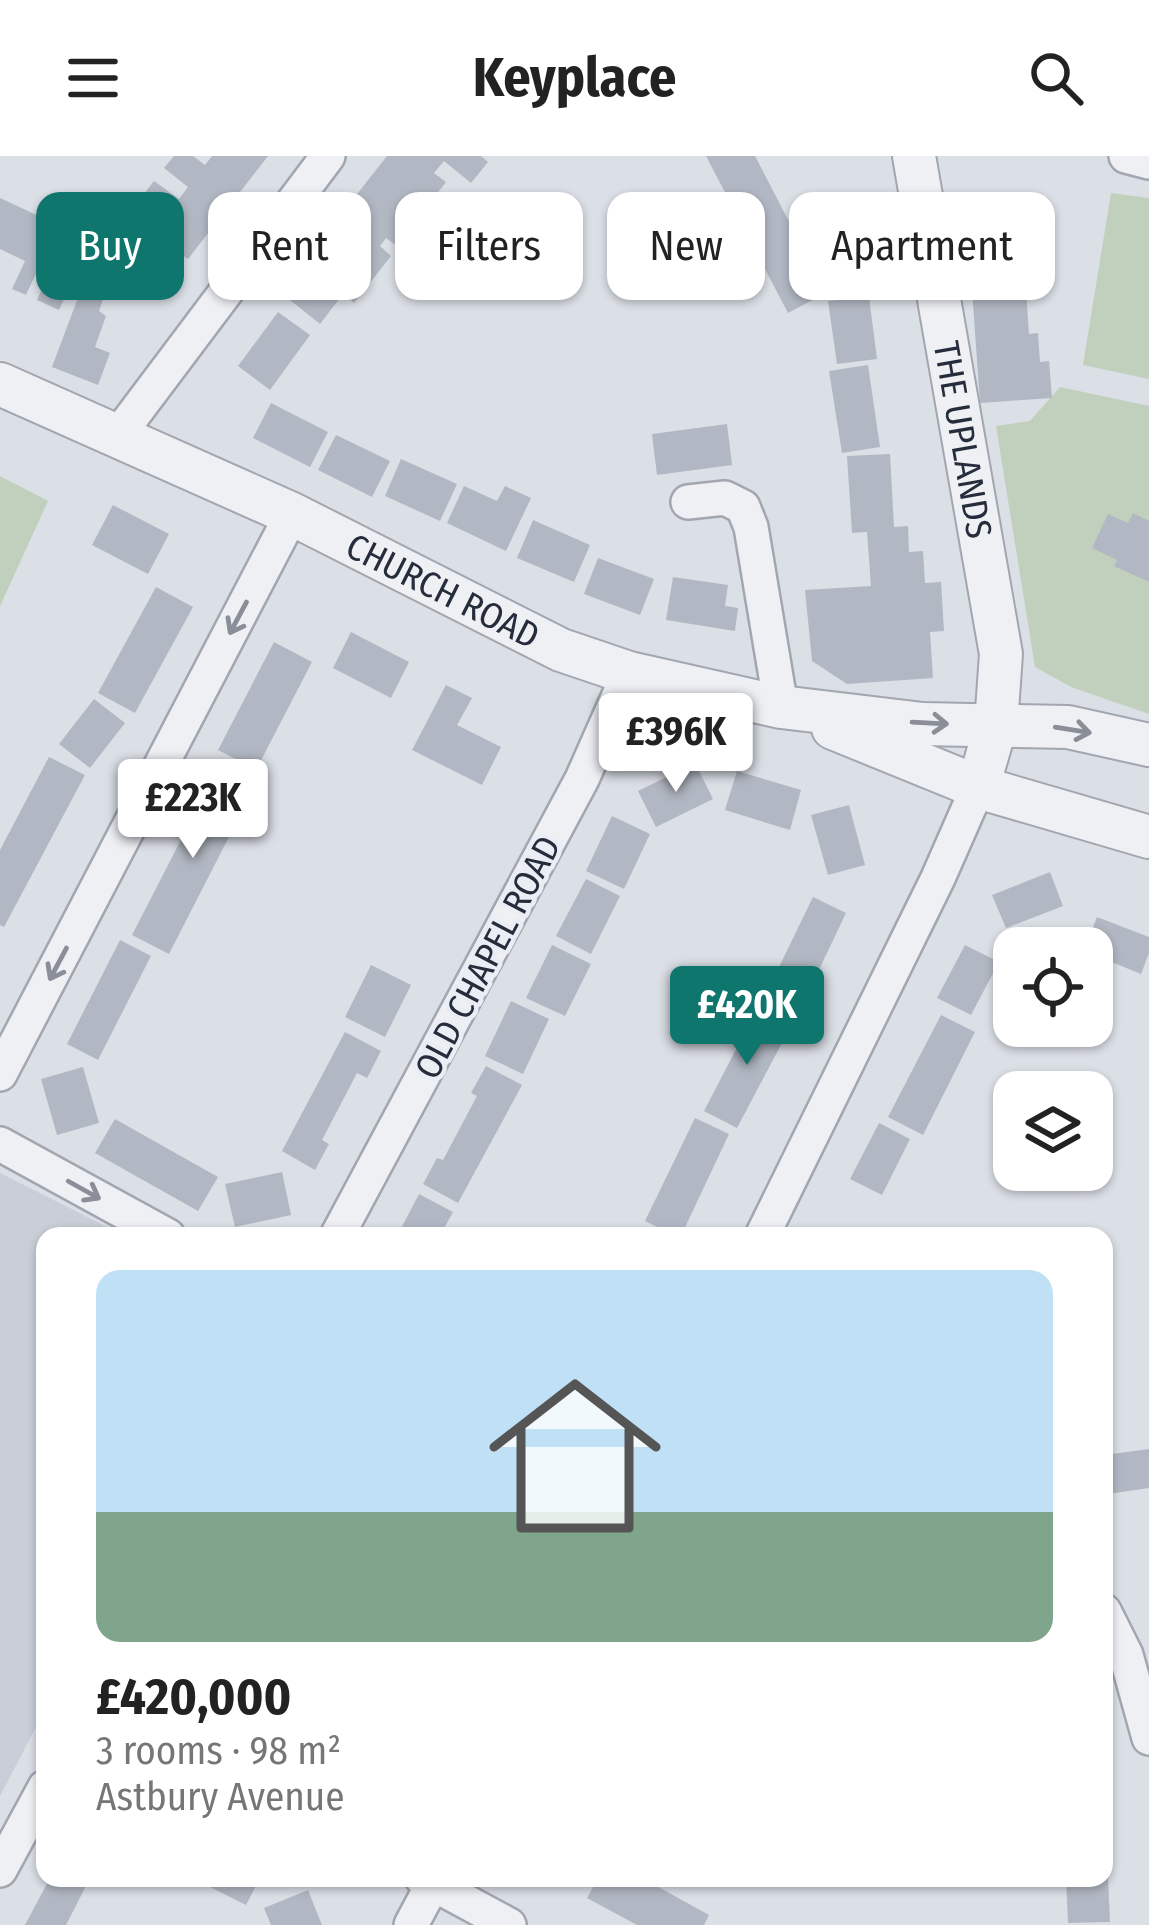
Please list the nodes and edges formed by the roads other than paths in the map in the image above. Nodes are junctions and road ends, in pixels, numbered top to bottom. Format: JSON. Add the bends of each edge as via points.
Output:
{"nodes":[{"id":1,"x":328,"y":156,"type":"edge"},
{"id":2,"x":914,"y":156,"type":"edge"},
{"id":3,"x":1126,"y":156,"type":"edge"},
{"id":4,"x":1149,"y":163,"type":"edge"},
{"id":5,"x":0,"y":384,"type":"edge"},
{"id":6,"x":119,"y":434,"type":"junction"},
{"id":7,"x":688,"y":502,"type":"dead end"},
{"id":8,"x":292,"y":514,"type":"junction"},
{"id":9,"x":629,"y":673,"type":"junction"},
{"id":10,"x":781,"y":707,"type":"junction"},
{"id":11,"x":996,"y":725,"type":"junction"},
{"id":12,"x":1149,"y":745,"type":"edge"},
{"id":13,"x":978,"y":788,"type":"junction"},
{"id":14,"x":1149,"y":837,"type":"edge"},
{"id":15,"x":0,"y":1074,"type":"edge"},
{"id":16,"x":0,"y":1144,"type":"edge"},
{"id":17,"x":152,"y":1227,"type":"edge"},
{"id":18,"x":342,"y":1227,"type":"edge"},
{"id":19,"x":769,"y":1227,"type":"edge"},
{"id":20,"x":1126,"y":1652,"type":"edge"},
{"id":21,"x":1149,"y":1738,"type":"edge"},
{"id":22,"x":36,"y":1803,"type":"edge"},
{"id":23,"x":0,"y":1870,"type":"edge"},
{"id":24,"x":427,"y":1887,"type":"edge"},
{"id":25,"x":442,"y":1887,"type":"edge"},
{"id":26,"x":411,"y":1925,"type":"edge"},
{"id":27,"x":509,"y":1925,"type":"edge"}],
"edges":[{"from":1,"to":6,"type":"street"},
{"from":2,"to":11,"type":"street","name":"THE UPLANDS","via":[[1001,654]]},
{"from":3,"to":4,"type":"street"},
{"from":5,"to":6,"type":"street","name":"CHURCH ROAD"},
{"from":6,"to":8,"type":"street","name":"CHURCH ROAD"},
{"from":7,"to":10,"type":"street","via":[[725,498],[743,507]]},
{"from":8,"to":9,"type":"street","name":"CHURCH ROAD","via":[[544,642]]},
{"from":8,"to":15,"type":"street","one_way":true},
{"from":9,"to":10,"type":"street","name":"CHURCH ROAD"},
{"from":9,"to":18,"type":"street","name":"OLD CHAPEL ROAD","via":[[582,779]]},
{"from":10,"to":11,"type":"street","name":"CHURCH ROAD","one_way":true},
{"from":10,"to":13,"type":"street","name":"CHURCH ROAD"},
{"from":11,"to":12,"type":"street","name":"CHURCH ROAD","one_way":true,"via":[[1067,727]]},
{"from":11,"to":13,"type":"street"},
{"from":13,"to":14,"type":"street","name":"CHURCH ROAD"},
{"from":13,"to":19,"type":"street"},
{"from":16,"to":17,"type":"street","one_way":true},
{"from":20,"to":21,"type":"street"},
{"from":22,"to":23,"type":"street"},
{"from":24,"to":26,"type":"street"},
{"from":25,"to":27,"type":"street"}]}
